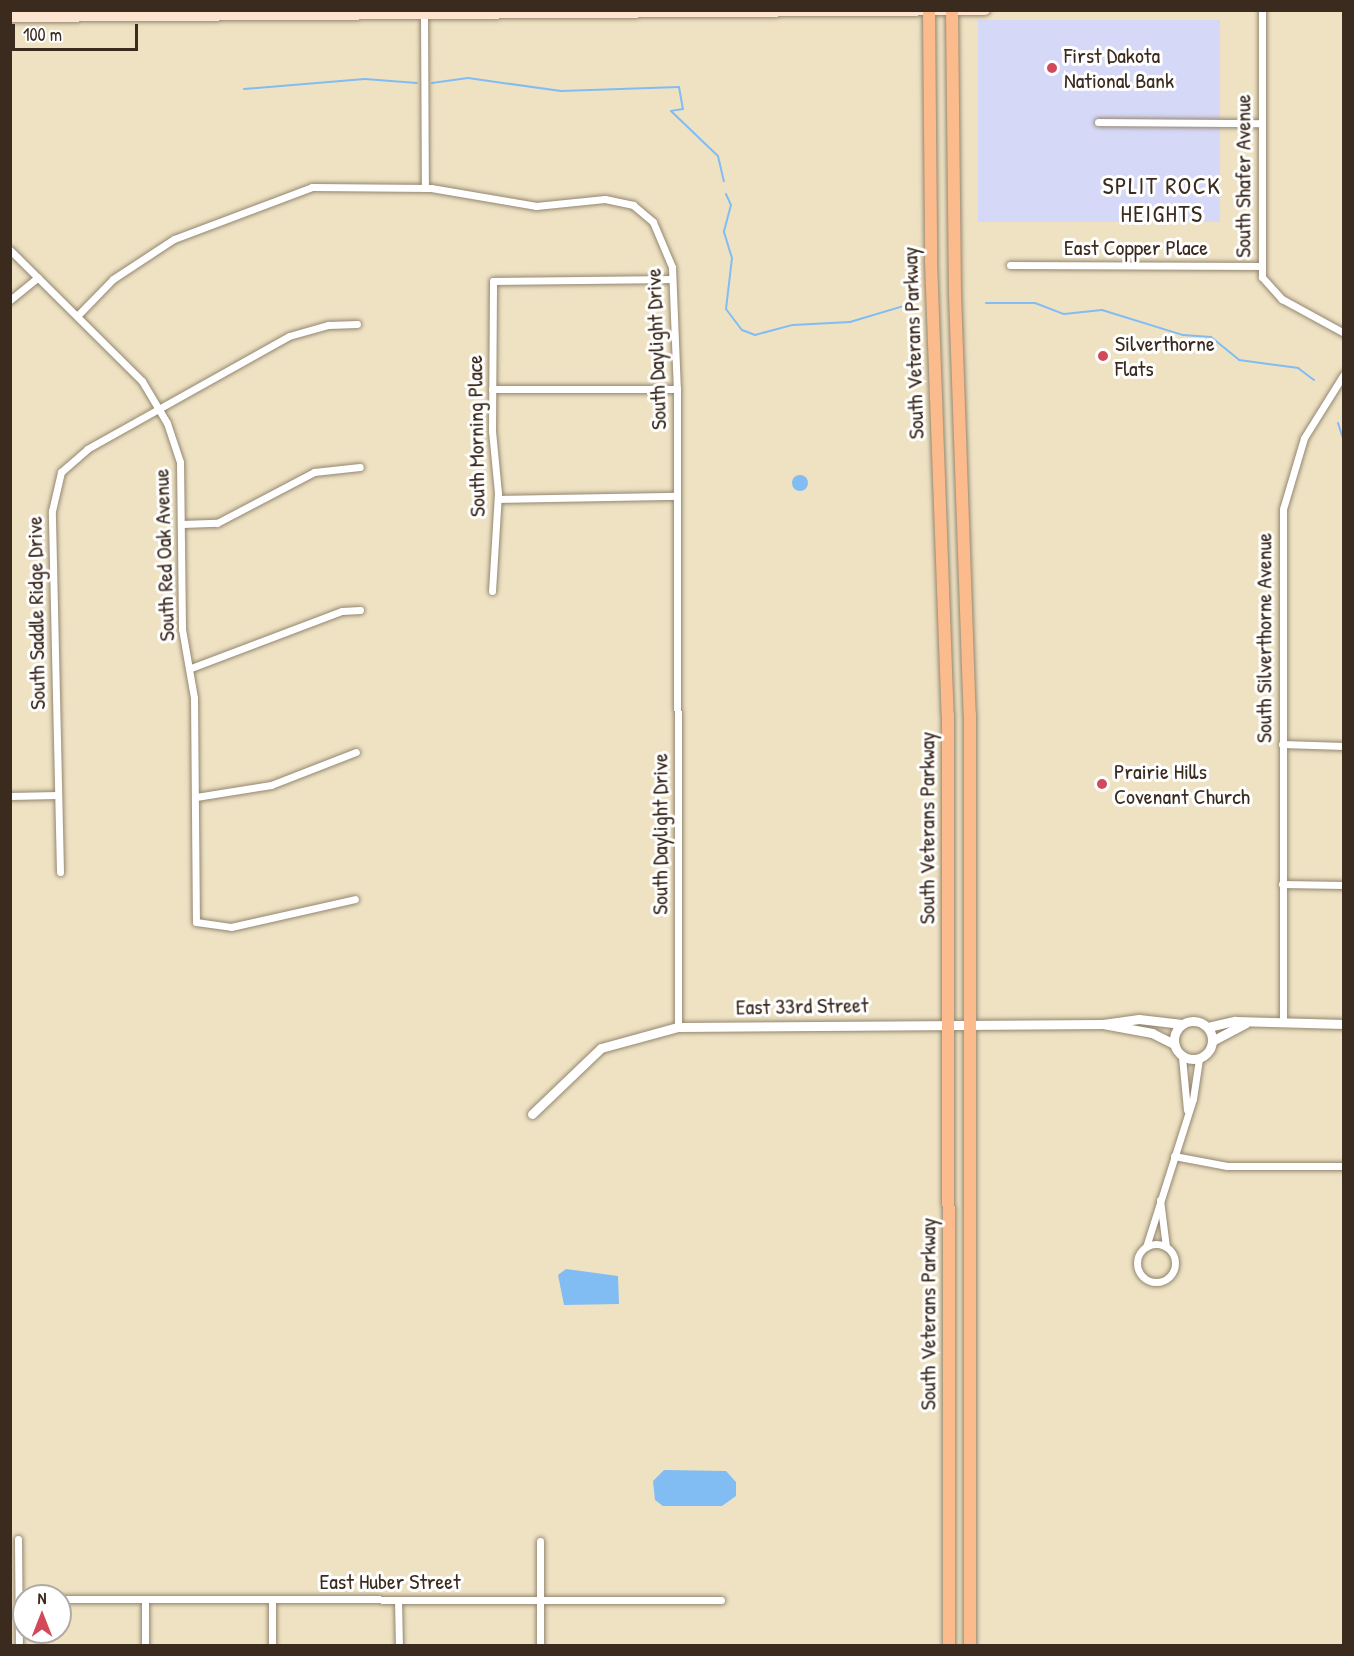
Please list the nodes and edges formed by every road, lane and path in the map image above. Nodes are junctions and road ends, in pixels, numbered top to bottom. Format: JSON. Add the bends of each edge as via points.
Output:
{"nodes":[{"id":1,"x":985,"y":10,"type":"edge"},
{"id":2,"x":1262,"y":10,"type":"edge"},
{"id":3,"x":424,"y":12,"type":"edge"},
{"id":4,"x":929,"y":12,"type":"edge"},
{"id":5,"x":952,"y":12,"type":"edge"},
{"id":6,"x":10,"y":17,"type":"edge"},
{"id":7,"x":1098,"y":122,"type":"dead end"},
{"id":8,"x":1261,"y":123,"type":"junction"},
{"id":9,"x":425,"y":188,"type":"junction"},
{"id":10,"x":10,"y":250,"type":"edge"},
{"id":11,"x":1010,"y":265,"type":"dead end"},
{"id":12,"x":1261,"y":266,"type":"junction"},
{"id":13,"x":38,"y":277,"type":"junction"},
{"id":14,"x":672,"y":279,"type":"junction"},
{"id":15,"x":10,"y":300,"type":"edge"},
{"id":16,"x":78,"y":315,"type":"junction"},
{"id":17,"x":357,"y":324,"type":"dead end"},
{"id":18,"x":1344,"y":333,"type":"edge"},
{"id":19,"x":1344,"y":374,"type":"edge"},
{"id":20,"x":492,"y":389,"type":"junction"},
{"id":21,"x":677,"y":389,"type":"junction"},
{"id":22,"x":160,"y":409,"type":"junction"},
{"id":23,"x":360,"y":467,"type":"dead end"},
{"id":24,"x":677,"y":496,"type":"junction"},
{"id":25,"x":498,"y":499,"type":"junction"},
{"id":26,"x":182,"y":524,"type":"junction"},
{"id":27,"x":492,"y":591,"type":"dead end"},
{"id":28,"x":360,"y":610,"type":"dead end"},
{"id":29,"x":191,"y":668,"type":"junction"},
{"id":30,"x":1282,"y":744,"type":"junction"},
{"id":31,"x":1344,"y":746,"type":"edge"},
{"id":32,"x":356,"y":752,"type":"dead end"},
{"id":33,"x":58,"y":795,"type":"junction"},
{"id":34,"x":10,"y":796,"type":"edge"},
{"id":35,"x":196,"y":797,"type":"junction"},
{"id":36,"x":60,"y":872,"type":"dead end"},
{"id":37,"x":1282,"y":884,"type":"junction"},
{"id":38,"x":1344,"y":885,"type":"edge"},
{"id":39,"x":356,"y":899,"type":"dead end"},
{"id":40,"x":1246,"y":1023,"type":"junction"},
{"id":41,"x":1283,"y":1023,"type":"junction"},
{"id":42,"x":949,"y":1024,"type":"junction"},
{"id":43,"x":972,"y":1024,"type":"junction"},
{"id":44,"x":1103,"y":1024,"type":"junction"},
{"id":45,"x":1182,"y":1024,"type":"junction"},
{"id":46,"x":1344,"y":1024,"type":"edge"},
{"id":47,"x":678,"y":1028,"type":"junction"},
{"id":48,"x":1208,"y":1028,"type":"junction"},
{"id":49,"x":1212,"y":1041,"type":"junction"},
{"id":50,"x":1174,"y":1044,"type":"junction"},
{"id":51,"x":1182,"y":1057,"type":"junction"},
{"id":52,"x":1199,"y":1059,"type":"junction"},
{"id":53,"x":1186,"y":1110,"type":"junction"},
{"id":54,"x":532,"y":1114,"type":"dead end"},
{"id":55,"x":1174,"y":1156,"type":"junction"},
{"id":56,"x":1344,"y":1166,"type":"edge"},
{"id":57,"x":1160,"y":1200,"type":"junction"},
{"id":58,"x":1166,"y":1246,"type":"junction"},
{"id":59,"x":1146,"y":1247,"type":"junction"},
{"id":60,"x":18,"y":1539,"type":"dead end"},
{"id":61,"x":540,"y":1541,"type":"dead end"},
{"id":62,"x":20,"y":1584,"type":"edge"},
{"id":63,"x":72,"y":1599,"type":"edge"},
{"id":64,"x":144,"y":1600,"type":"junction"},
{"id":65,"x":272,"y":1600,"type":"junction"},
{"id":66,"x":398,"y":1600,"type":"junction"},
{"id":67,"x":540,"y":1600,"type":"junction"},
{"id":68,"x":721,"y":1600,"type":"dead end"},
{"id":69,"x":145,"y":1646,"type":"edge"},
{"id":70,"x":272,"y":1646,"type":"edge"},
{"id":71,"x":399,"y":1646,"type":"edge"},
{"id":72,"x":540,"y":1646,"type":"edge"},
{"id":73,"x":949,"y":1646,"type":"edge"},
{"id":74,"x":970,"y":1646,"type":"edge"}],
"edges":[{"from":1,"to":5,"type":"main road"},
{"from":2,"to":8,"type":"street","name":"South Shafer Avenue"},
{"from":3,"to":4,"type":"main road"},
{"from":3,"to":6,"type":"main road"},
{"from":3,"to":9,"type":"street"},
{"from":4,"to":5,"type":"main road"},
{"from":4,"to":42,"type":"highway","name":"South Veterans Parkway","via":[[931,283],[948,704]]},
{"from":5,"to":43,"type":"highway","name":"South Veterans Parkway"},
{"from":7,"to":8,"type":"street"},
{"from":8,"to":12,"type":"street","name":"South Shafer Avenue"},
{"from":9,"to":14,"type":"street","name":"South Daylight Drive","via":[[536,206],[605,199],[633,205],[663,238]]},
{"from":9,"to":16,"type":"street","name":"South Daylight Drive","via":[[324,186],[275,198],[161,246],[113,279]]},
{"from":10,"to":13,"type":"street","name":"South Red Oak Avenue"},
{"from":11,"to":12,"type":"street","name":"East Copper Place"},
{"from":12,"to":18,"type":"street","name":"South Shafer Avenue","via":[[1274,294]]},
{"from":13,"to":15,"type":"street"},
{"from":13,"to":16,"type":"street","name":"South Red Oak Avenue"},
{"from":14,"to":20,"type":"street","name":"South Morning Place","via":[[493,281]]},
{"from":14,"to":21,"type":"street","name":"South Daylight Drive"},
{"from":16,"to":22,"type":"street","name":"South Red Oak Avenue","via":[[126,361]]},
{"from":17,"to":22,"type":"street","name":"South Saddle Ridge Drive","via":[[328,325],[289,336]]},
{"from":19,"to":30,"type":"street","name":"South Silverthorne Avenue","via":[[1304,438],[1285,496]]},
{"from":20,"to":21,"type":"street"},
{"from":20,"to":25,"type":"street","name":"South Morning Place"},
{"from":21,"to":24,"type":"street","name":"South Daylight Drive"},
{"from":22,"to":26,"type":"street","name":"South Red Oak Avenue","via":[[180,462]]},
{"from":22,"to":33,"type":"street","name":"South Saddle Ridge Drive","via":[[87,449],[61,472],[54,489]]},
{"from":23,"to":26,"type":"street","via":[[314,472],[217,523]]},
{"from":24,"to":25,"type":"street"},
{"from":24,"to":47,"type":"street","name":"South Daylight Drive"},
{"from":25,"to":27,"type":"street","name":"South Morning Place"},
{"from":26,"to":29,"type":"street","name":"South Red Oak Avenue","via":[[182,629]]},
{"from":28,"to":29,"type":"street","via":[[342,611]]},
{"from":29,"to":35,"type":"street","name":"South Red Oak Avenue"},
{"from":30,"to":31,"type":"street"},
{"from":30,"to":37,"type":"street","name":"South Silverthorne Avenue"},
{"from":32,"to":35,"type":"street","via":[[271,785]]},
{"from":33,"to":34,"type":"street"},
{"from":33,"to":36,"type":"street","name":"South Saddle Ridge Drive"},
{"from":35,"to":39,"type":"street","name":"South Red Oak Avenue","via":[[196,922],[231,927]]},
{"from":37,"to":38,"type":"street"},
{"from":37,"to":41,"type":"street","name":"South Silverthorne Avenue"},
{"from":40,"to":41,"type":"street","name":"East 33rd Street"},
{"from":40,"to":48,"type":"street","name":"East 33rd Street"},
{"from":40,"to":49,"type":"street","name":"East 33rd Street"},
{"from":41,"to":46,"type":"street","name":"East 33rd Street"},
{"from":42,"to":43,"type":"street","name":"East 33rd Street"},
{"from":42,"to":47,"type":"street","name":"East 33rd Street"},
{"from":42,"to":73,"type":"highway","name":"South Veterans Parkway"},
{"from":43,"to":44,"type":"street","name":"East 33rd Street"},
{"from":43,"to":74,"type":"highway","name":"South Veterans Parkway"},
{"from":44,"to":45,"type":"street","name":"East 33rd Street","via":[[1139,1019]]},
{"from":44,"to":50,"type":"street","name":"East 33rd Street","via":[[1152,1033]]},
{"from":45,"to":48,"type":"street","name":"East 33rd Street","via":[[1196,1021]]},
{"from":45,"to":50,"type":"street"},
{"from":47,"to":54,"type":"street","name":"East 33rd Street","via":[[601,1048]]},
{"from":48,"to":49,"type":"street"},
{"from":49,"to":52,"type":"street","name":"East 33rd Street"},
{"from":50,"to":51,"type":"street"},
{"from":51,"to":52,"type":"street"},
{"from":51,"to":53,"type":"street"},
{"from":52,"to":53,"type":"street"},
{"from":53,"to":55,"type":"street"},
{"from":55,"to":56,"type":"street","via":[[1227,1166]]},
{"from":55,"to":57,"type":"street"},
{"from":57,"to":58,"type":"street"},
{"from":57,"to":59,"type":"street"},
{"from":58,"to":59,"type":"street"},
{"from":58,"to":59,"type":"street","via":[[1175,1266],[1169,1277],[1157,1282],[1138,1269]]},
{"from":60,"to":62,"type":"street"},
{"from":61,"to":67,"type":"street"},
{"from":63,"to":64,"type":"street","name":"East Huber Street"},
{"from":64,"to":65,"type":"street","name":"East Huber Street"},
{"from":64,"to":69,"type":"street"},
{"from":65,"to":66,"type":"street","name":"East Huber Street"},
{"from":65,"to":70,"type":"street"},
{"from":66,"to":67,"type":"street","name":"East Huber Street"},
{"from":66,"to":71,"type":"street"},
{"from":67,"to":68,"type":"street","name":"East Huber Street"},
{"from":67,"to":72,"type":"street"}]}
